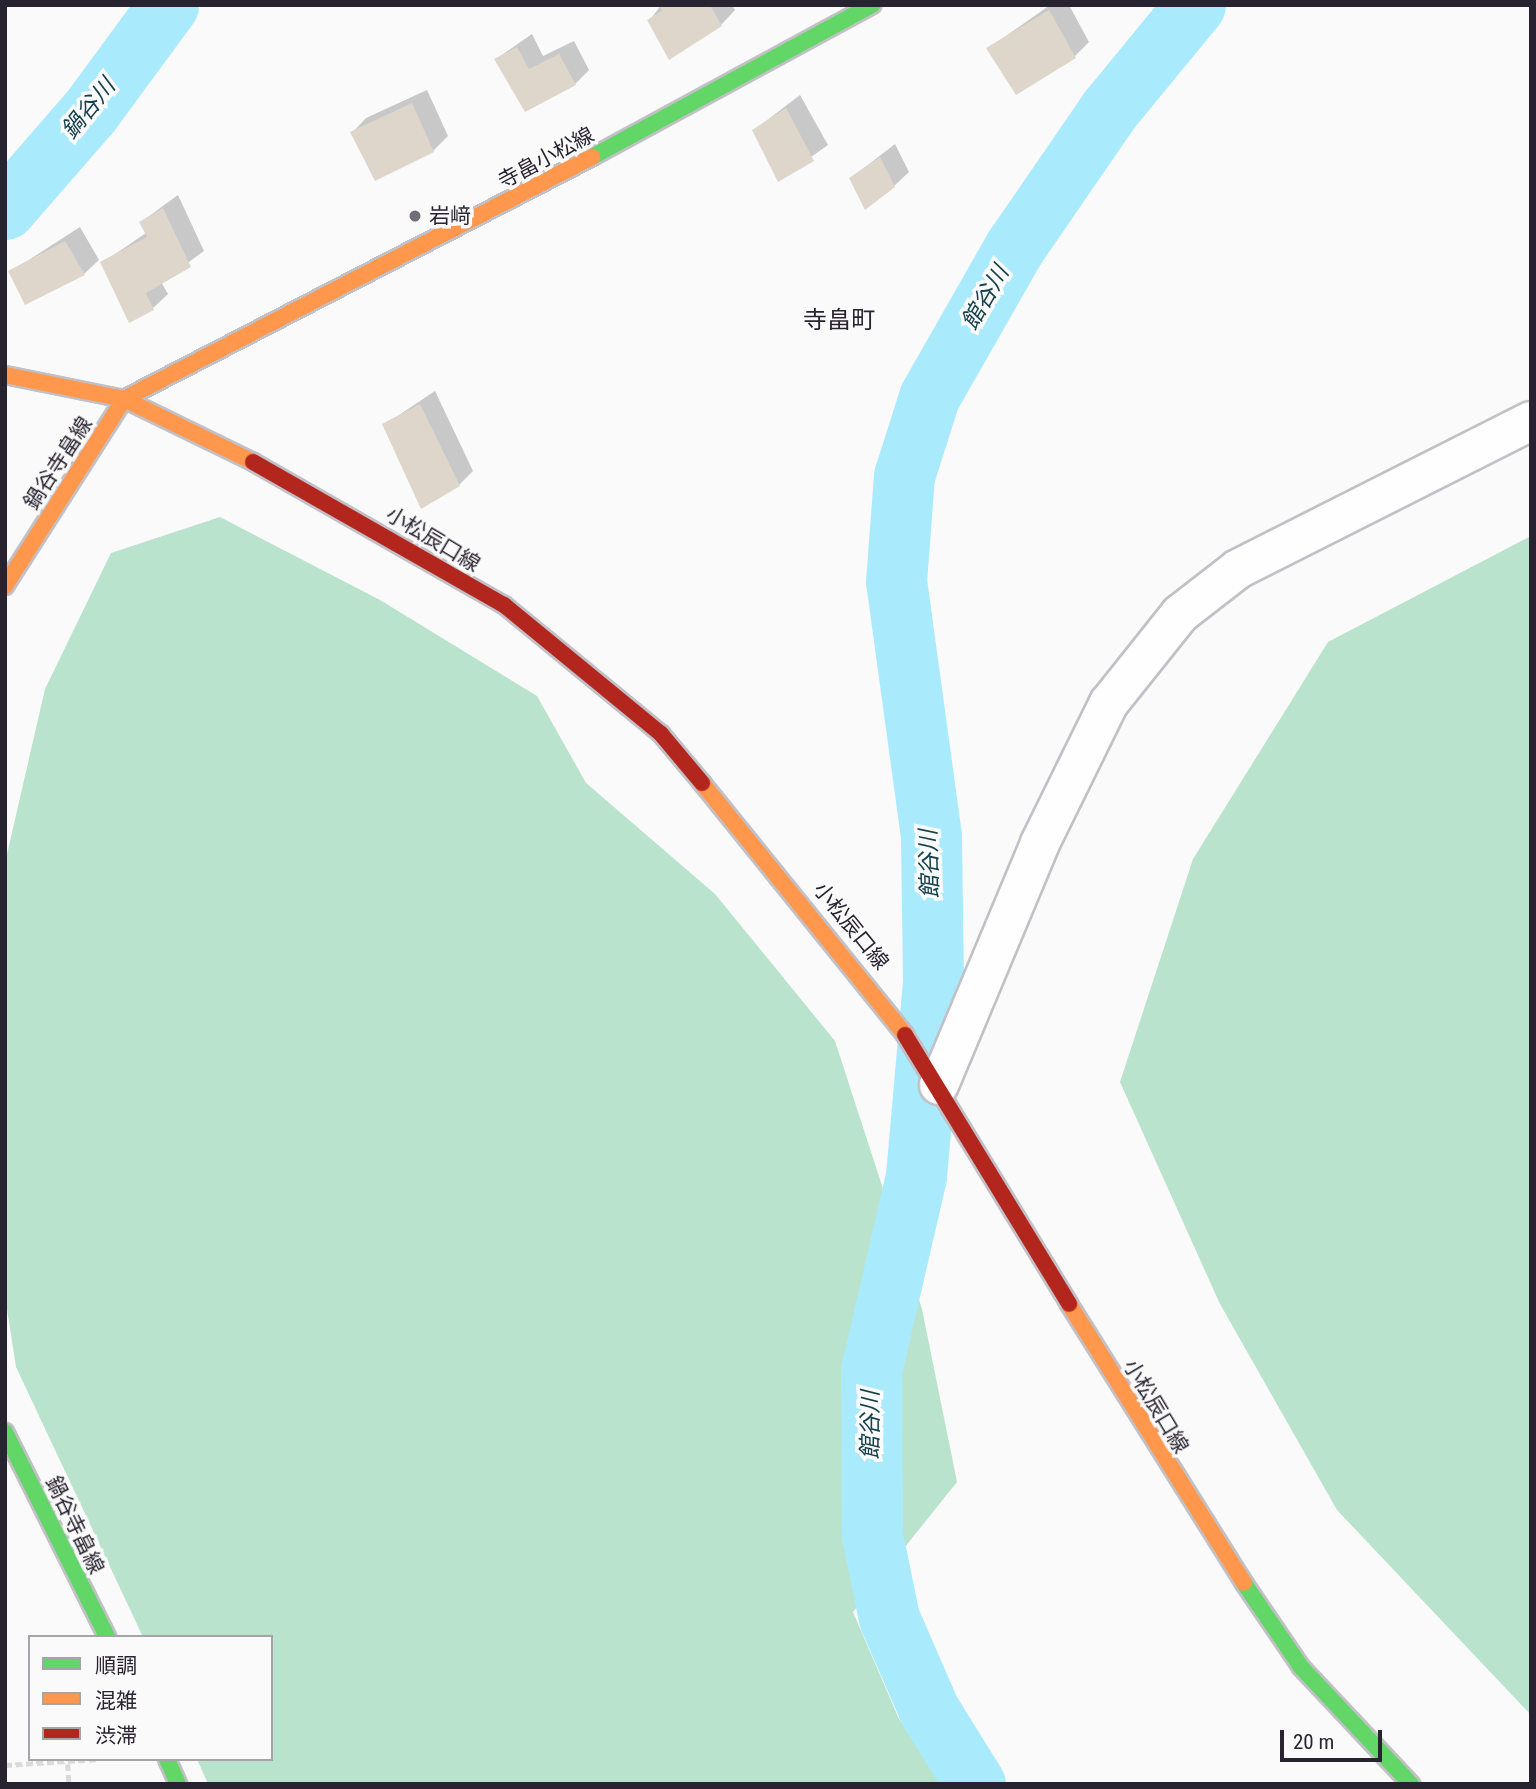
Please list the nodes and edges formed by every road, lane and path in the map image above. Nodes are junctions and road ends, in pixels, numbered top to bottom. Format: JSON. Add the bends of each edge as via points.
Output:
{"nodes":[{"id":1,"x":872,"y":5,"type":"edge"},
{"id":2,"x":5,"y":375,"type":"edge"},
{"id":3,"x":124,"y":399,"type":"junction"},
{"id":4,"x":1531,"y":421,"type":"edge"},
{"id":5,"x":5,"y":586,"type":"edge"},
{"id":6,"x":947,"y":1099,"type":"junction"},
{"id":7,"x":5,"y":1432,"type":"edge"},
{"id":8,"x":106,"y":1635,"type":"edge"},
{"id":9,"x":87,"y":1761,"type":"edge"},
{"id":10,"x":168,"y":1761,"type":"edge"},
{"id":11,"x":68,"y":1764,"type":"junction"},
{"id":12,"x":5,"y":1765,"type":"edge"},
{"id":13,"x":69,"y":1784,"type":"edge"},
{"id":14,"x":178,"y":1784,"type":"edge"},
{"id":15,"x":1411,"y":1784,"type":"edge"}],
"edges":[{"from":1,"to":3,"type":"main road","name":"寺畠小松線","via":[[411,256]]},
{"from":2,"to":3,"type":"main road","name":"小松辰口線"},
{"from":3,"to":5,"type":"main road","name":"鍋谷寺畠線"},
{"from":3,"to":6,"type":"main road","name":"小松辰口線","via":[[302,486],[504,606],[661,734],[890,1010]]},
{"from":4,"to":6,"type":"street","via":[[1238,569],[1180,614],[1109,703],[1040,843]]},
{"from":6,"to":15,"type":"main road","name":"小松辰口線","via":[[1241,1579],[1301,1667]]},
{"from":7,"to":8,"type":"main road","name":"鍋谷寺畠線"},
{"from":9,"to":11,"type":"path"},
{"from":10,"to":14,"type":"main road"},
{"from":11,"to":12,"type":"path"},
{"from":11,"to":13,"type":"path"}]}
